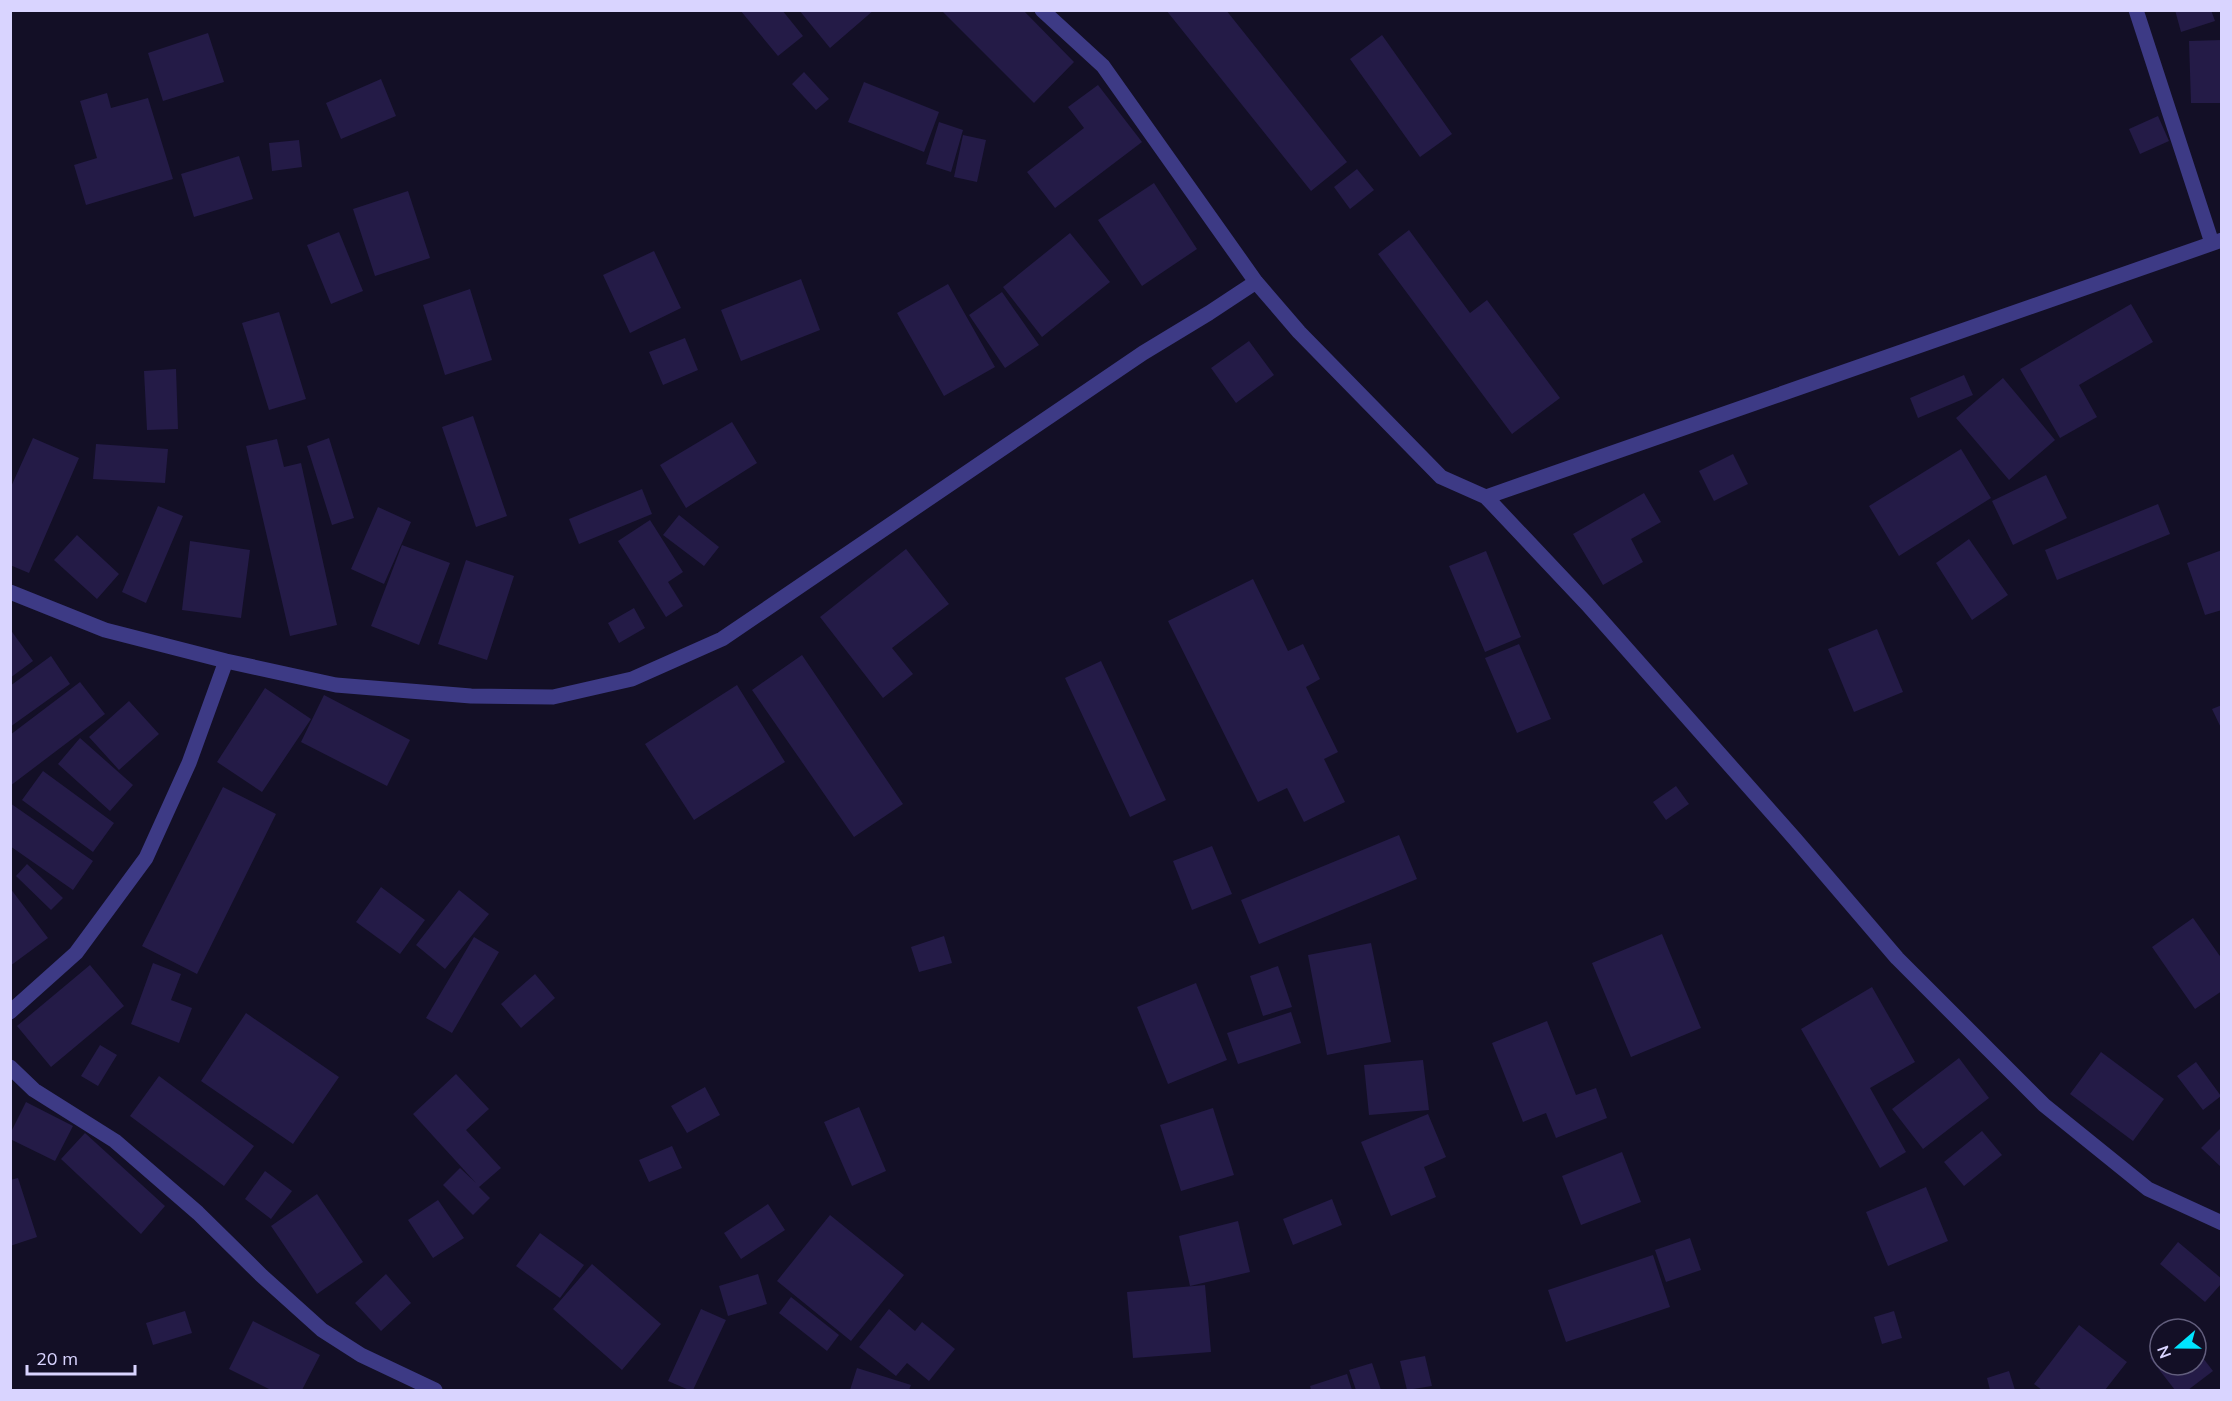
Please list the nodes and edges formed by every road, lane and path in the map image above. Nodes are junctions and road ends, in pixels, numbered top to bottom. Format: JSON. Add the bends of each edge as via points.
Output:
{"nodes":[{"id":1,"x":1042,"y":10,"type":"edge"},
{"id":2,"x":2136,"y":10,"type":"edge"},
{"id":3,"x":2217,"y":242,"type":"edge"},
{"id":4,"x":1256,"y":282,"type":"junction"},
{"id":5,"x":1486,"y":497,"type":"junction"},
{"id":6,"x":10,"y":592,"type":"edge"},
{"id":7,"x":226,"y":661,"type":"junction"},
{"id":8,"x":10,"y":1012,"type":"edge"},
{"id":9,"x":10,"y":1067,"type":"edge"},
{"id":10,"x":2222,"y":1223,"type":"edge"},
{"id":11,"x":435,"y":1390,"type":"edge"}],
"edges":[{"from":1,"to":4,"type":"street","via":[[1103,66]]},
{"from":2,"to":3,"type":"street"},
{"from":3,"to":5,"type":"street"},
{"from":4,"to":5,"type":"street","via":[[1299,332],[1441,477]]},
{"from":4,"to":7,"type":"street","via":[[1143,353],[722,639],[632,679],[553,697],[471,696],[336,685]]},
{"from":5,"to":10,"type":"street","via":[[1587,604],[1897,958],[2036,1097],[2148,1189]]},
{"from":6,"to":7,"type":"street","via":[[105,630]]},
{"from":7,"to":8,"type":"street","via":[[189,763],[146,858],[76,953]]},
{"from":9,"to":11,"type":"street","via":[[34,1090],[115,1141],[322,1330],[361,1355]]}]}
